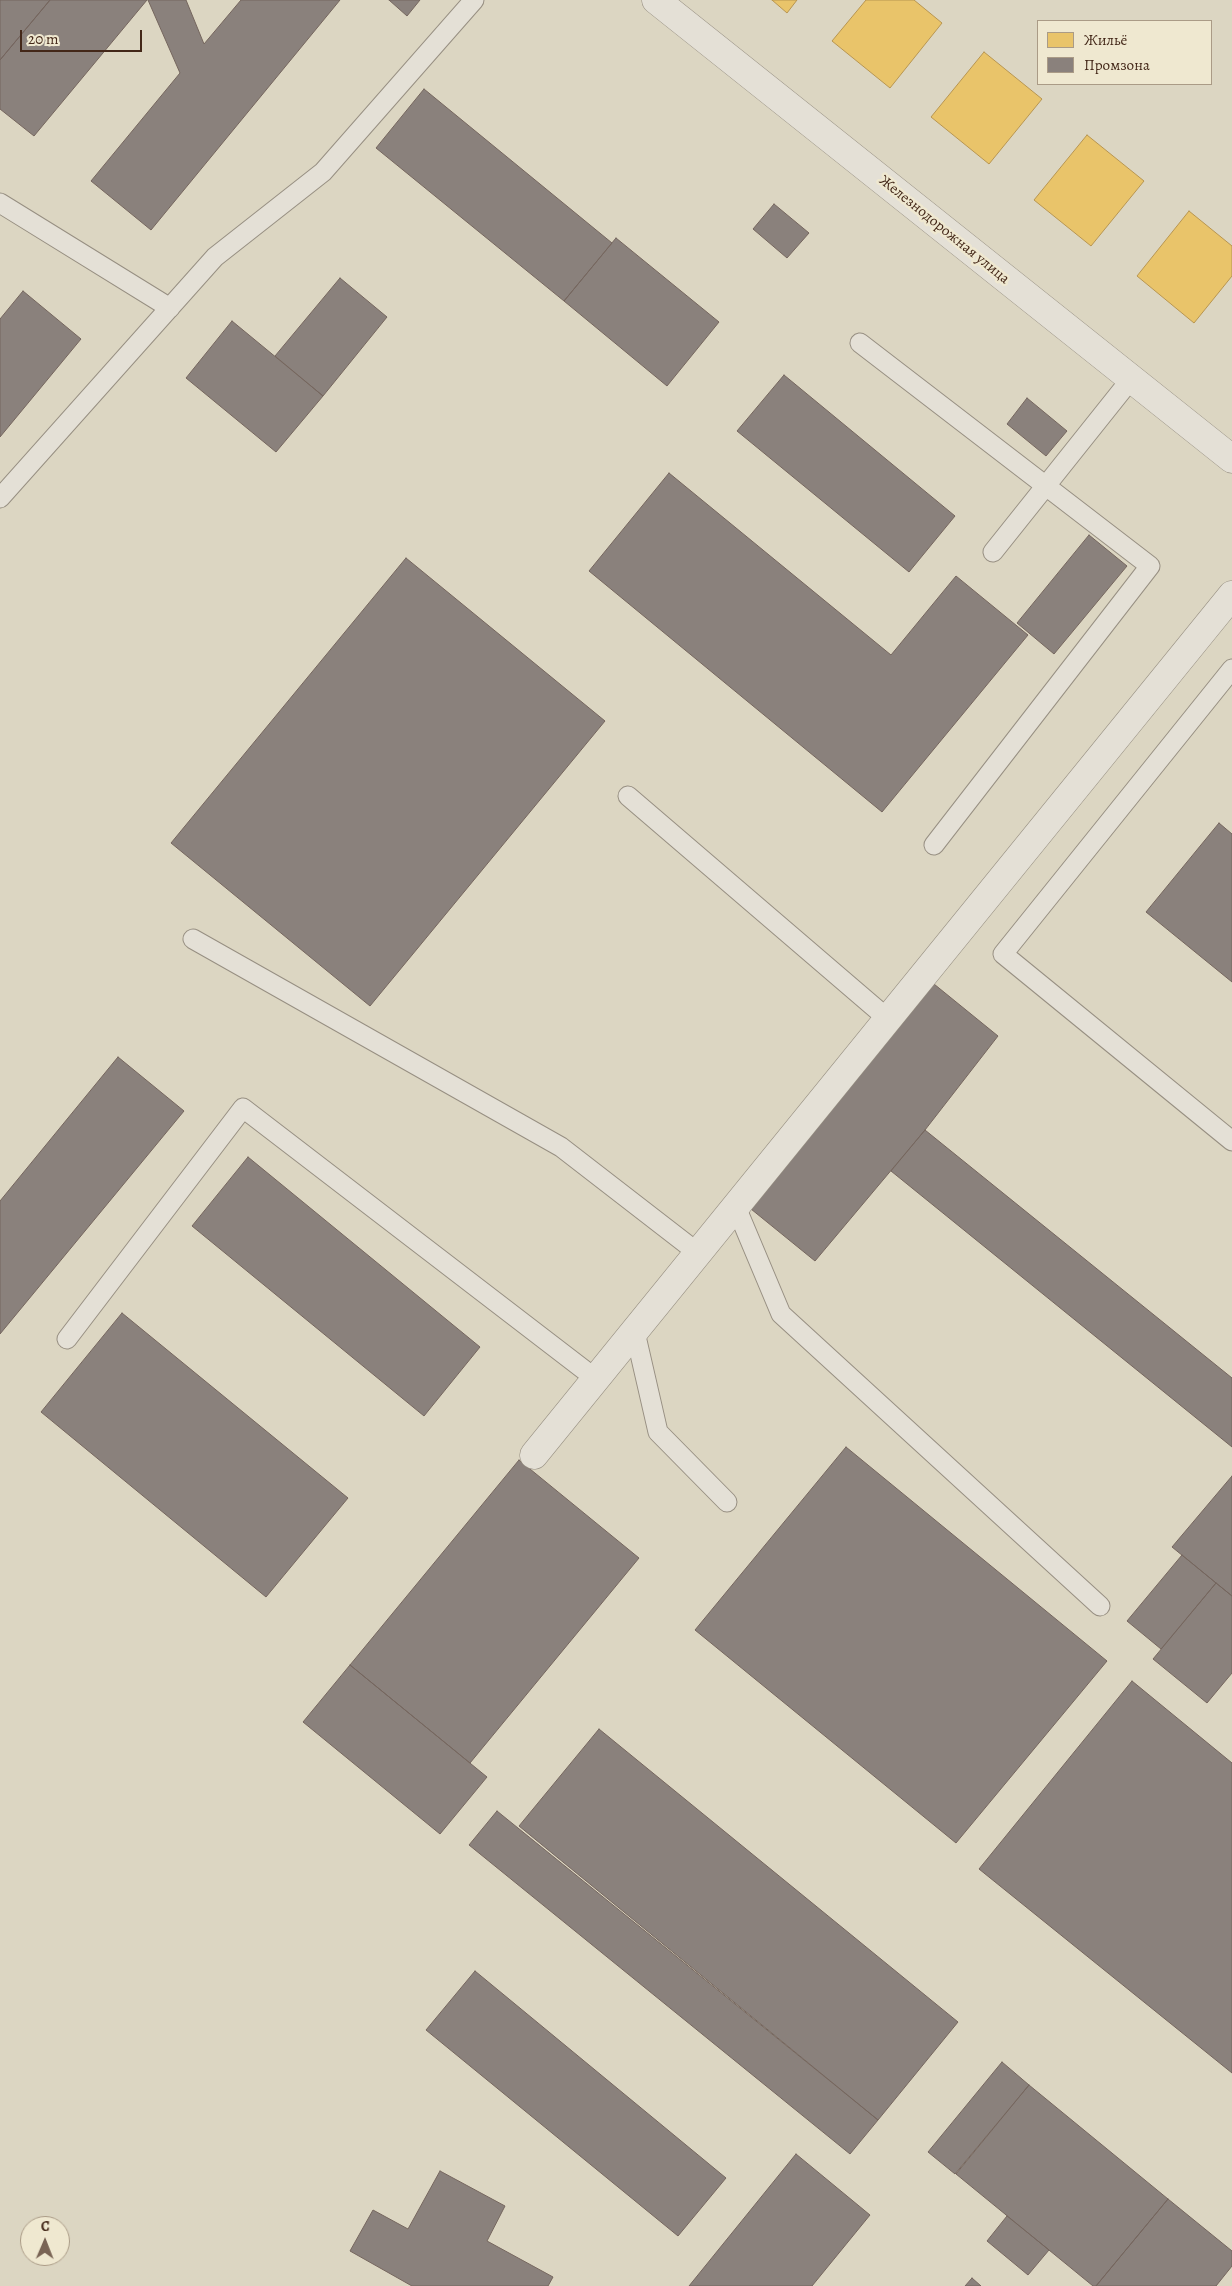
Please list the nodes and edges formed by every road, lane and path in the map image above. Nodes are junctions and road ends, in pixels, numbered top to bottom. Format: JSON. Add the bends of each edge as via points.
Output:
{"nodes":[{"id":1,"x":474,"y":0,"type":"edge"},
{"id":2,"x":656,"y":0,"type":"edge"},
{"id":3,"x":0,"y":203,"type":"edge"},
{"id":4,"x":170,"y":308,"type":"junction"},
{"id":5,"x":860,"y":343,"type":"dead end"},
{"id":6,"x":1131,"y":379,"type":"junction"},
{"id":7,"x":1232,"y":459,"type":"edge"},
{"id":8,"x":1046,"y":486,"type":"junction"},
{"id":9,"x":0,"y":498,"type":"edge"},
{"id":10,"x":993,"y":552,"type":"dead end"},
{"id":11,"x":1232,"y":595,"type":"edge"},
{"id":12,"x":1232,"y":669,"type":"edge"},
{"id":13,"x":628,"y":796,"type":"dead end"},
{"id":14,"x":934,"y":845,"type":"dead end"},
{"id":15,"x":193,"y":940,"type":"dead end"},
{"id":16,"x":888,"y":1020,"type":"junction"},
{"id":17,"x":1232,"y":1141,"type":"edge"},
{"id":18,"x":736,"y":1207,"type":"junction"},
{"id":19,"x":698,"y":1253,"type":"junction"},
{"id":20,"x":635,"y":1332,"type":"junction"},
{"id":21,"x":68,"y":1340,"type":"dead end"},
{"id":22,"x":596,"y":1379,"type":"junction"},
{"id":23,"x":534,"y":1455,"type":"dead end"},
{"id":24,"x":727,"y":1502,"type":"dead end"},
{"id":25,"x":1100,"y":1606,"type":"dead end"}],
"edges":[{"from":1,"to":4,"type":"lane","via":[[323,172],[215,257]]},
{"from":2,"to":6,"type":"street","name":"Железнодорожная улица"},
{"from":3,"to":4,"type":"lane"},
{"from":4,"to":9,"type":"lane"},
{"from":5,"to":8,"type":"lane"},
{"from":6,"to":7,"type":"street","name":"Железнодорожная улица"},
{"from":6,"to":8,"type":"lane"},
{"from":8,"to":10,"type":"lane"},
{"from":8,"to":14,"type":"lane","via":[[1150,566]]},
{"from":11,"to":16,"type":"street"},
{"from":12,"to":17,"type":"lane","via":[[1003,954]]},
{"from":13,"to":16,"type":"lane"},
{"from":15,"to":19,"type":"lane","via":[[561,1147]]},
{"from":16,"to":18,"type":"street"},
{"from":18,"to":19,"type":"street"},
{"from":18,"to":25,"type":"lane","via":[[781,1314]]},
{"from":19,"to":20,"type":"street"},
{"from":20,"to":22,"type":"street"},
{"from":20,"to":24,"type":"lane","via":[[658,1432]]},
{"from":21,"to":22,"type":"lane","via":[[243,1108]]},
{"from":22,"to":23,"type":"street"}]}
